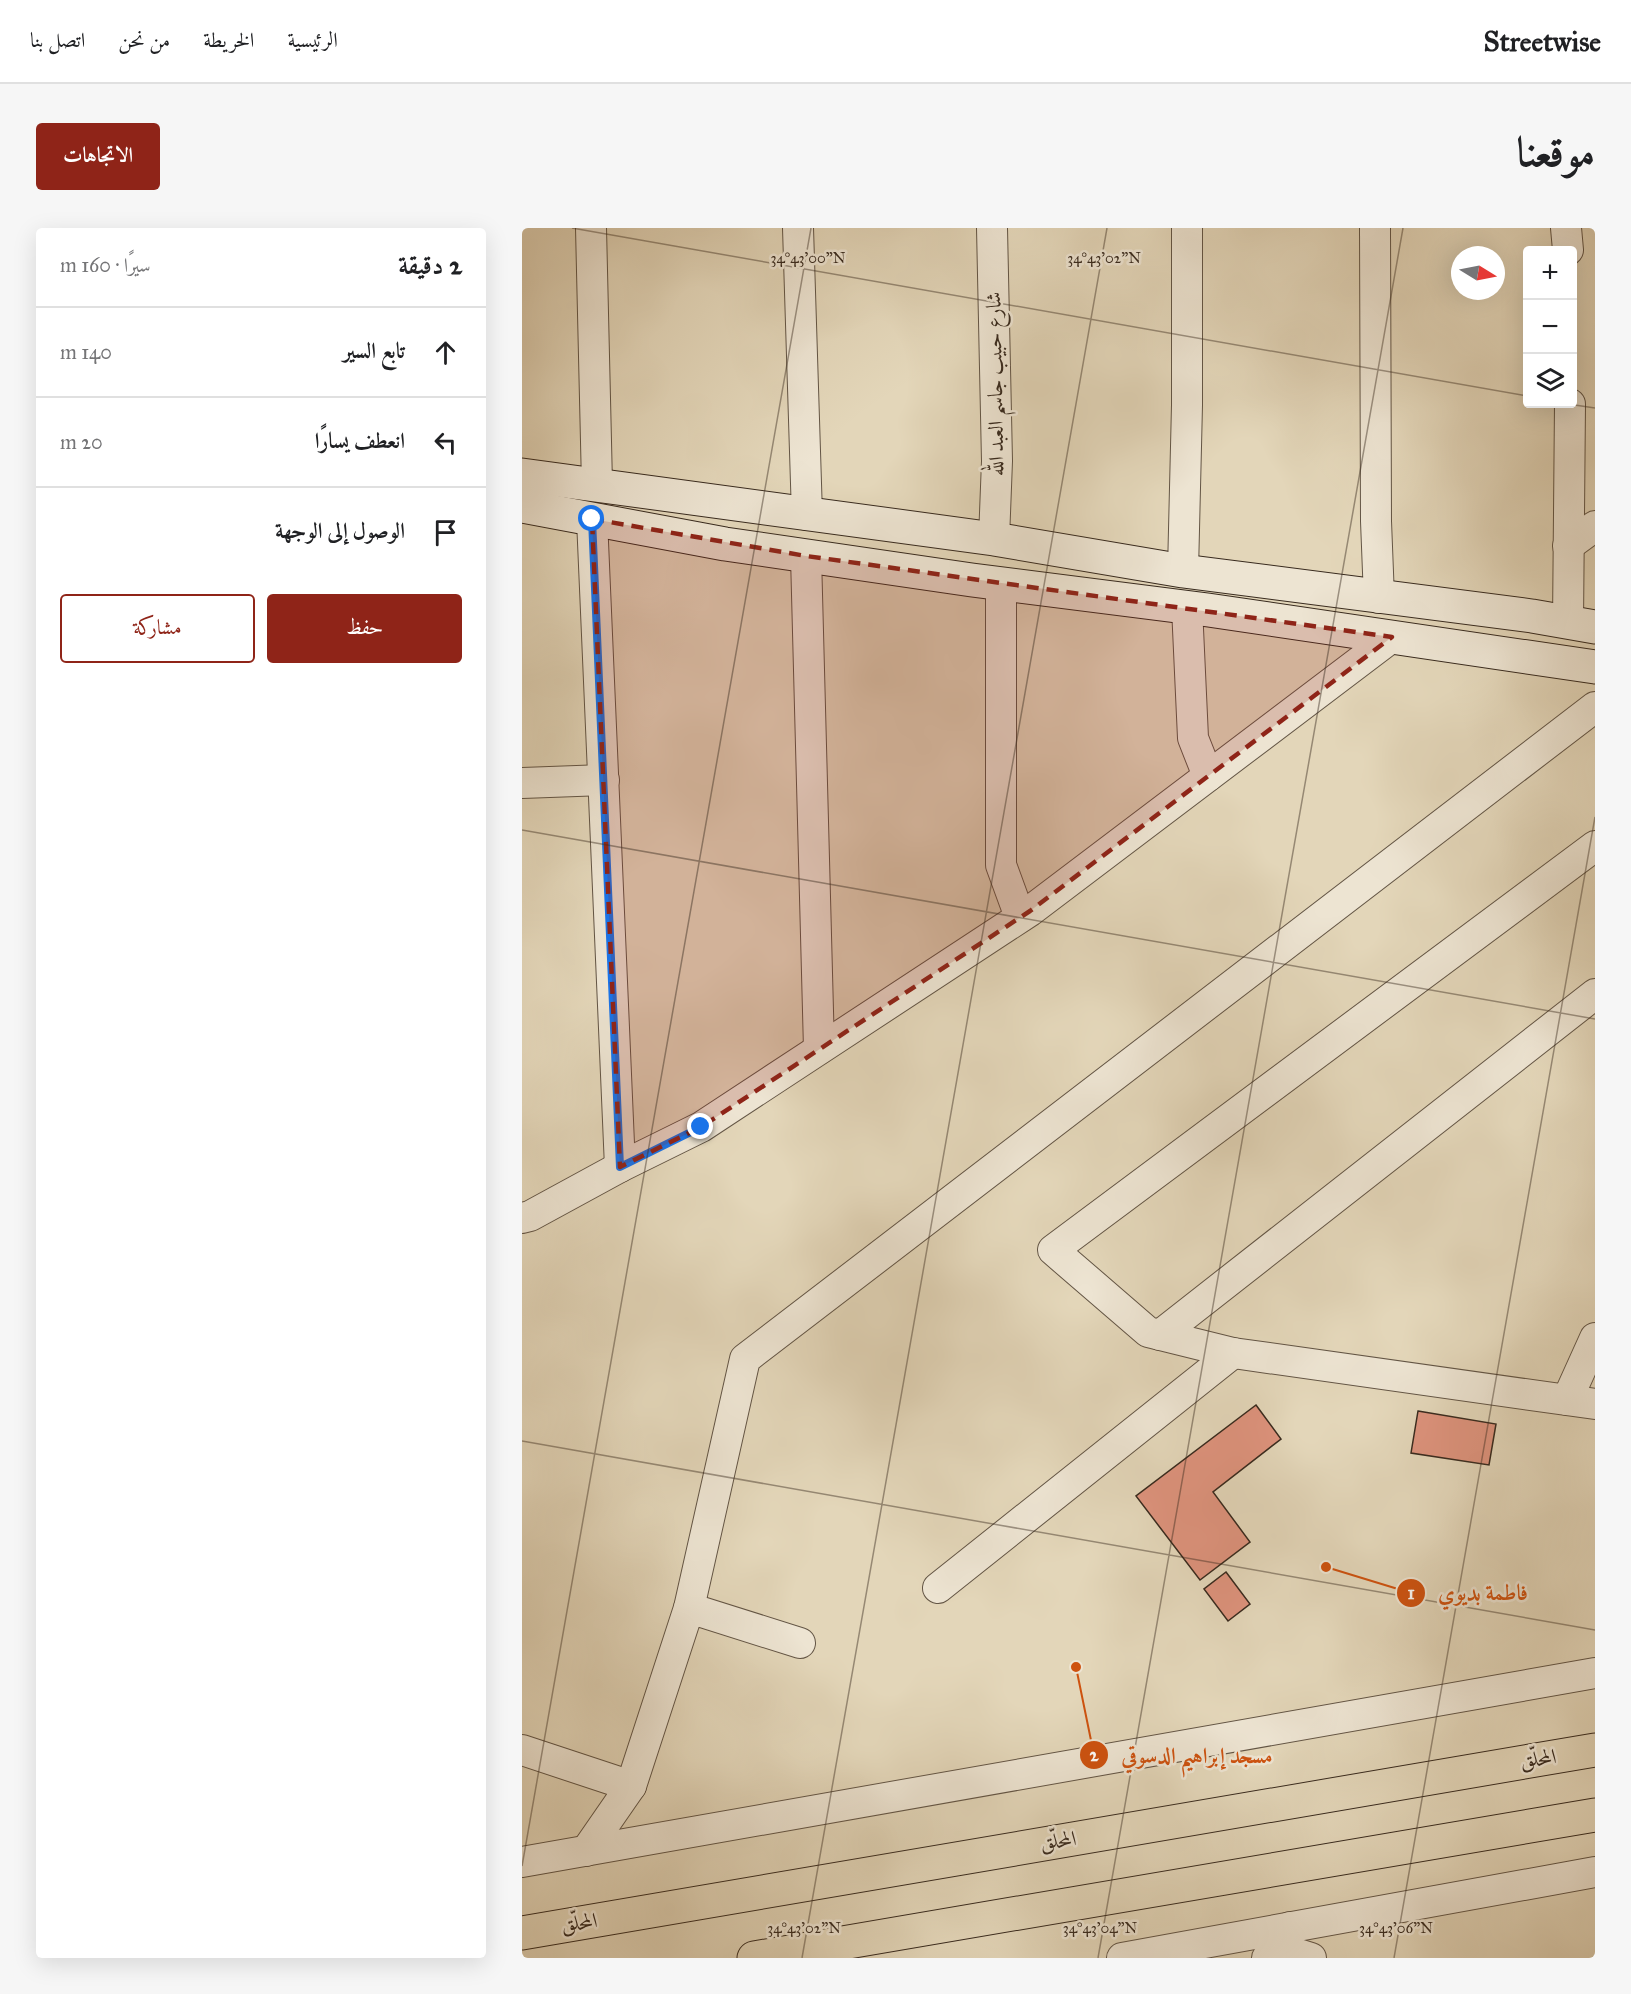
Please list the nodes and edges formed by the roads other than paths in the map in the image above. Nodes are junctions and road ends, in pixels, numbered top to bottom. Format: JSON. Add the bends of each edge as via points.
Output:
{"nodes":[{"id":1,"x":591,"y":228,"type":"edge"},
{"id":2,"x":798,"y":228,"type":"edge"},
{"id":3,"x":993,"y":228,"type":"edge"},
{"id":4,"x":1187,"y":228,"type":"edge"},
{"id":5,"x":1375,"y":228,"type":"edge"},
{"id":6,"x":1566,"y":228,"type":"edge"},
{"id":7,"x":1568,"y":246,"type":"edge"},
{"id":8,"x":1570,"y":408,"type":"edge"},
{"id":9,"x":522,"y":475,"type":"edge"},
{"id":10,"x":597,"y":484,"type":"junction"},
{"id":11,"x":522,"y":506,"type":"edge"},
{"id":12,"x":807,"y":515,"type":"junction"},
{"id":13,"x":592,"y":519,"type":"junction"},
{"id":14,"x":1595,"y":526,"type":"edge"},
{"id":15,"x":994,"y":539,"type":"junction"},
{"id":16,"x":1568,"y":546,"type":"junction"},
{"id":17,"x":806,"y":556,"type":"junction"},
{"id":18,"x":1183,"y":571,"type":"junction"},
{"id":19,"x":1001,"y":584,"type":"junction"},
{"id":20,"x":1379,"y":598,"type":"junction"},
{"id":21,"x":1187,"y":607,"type":"junction"},
{"id":22,"x":1582,"y":625,"type":"edge"},
{"id":23,"x":1392,"y":637,"type":"junction"},
{"id":24,"x":1595,"y":668,"type":"edge"},
{"id":25,"x":1595,"y":708,"type":"edge"},
{"id":26,"x":1208,"y":776,"type":"junction"},
{"id":27,"x":604,"y":780,"type":"junction"},
{"id":28,"x":522,"y":783,"type":"edge"},
{"id":29,"x":1595,"y":846,"type":"edge"},
{"id":30,"x":1020,"y":917,"type":"junction"},
{"id":31,"x":1592,"y":1004,"type":"edge"},
{"id":32,"x":819,"y":1049,"type":"junction"},
{"id":33,"x":620,"y":1167,"type":"junction"},
{"id":34,"x":522,"y":1218,"type":"edge"},
{"id":35,"x":1160,"y":1335,"type":"junction"},
{"id":36,"x":1595,"y":1338,"type":"edge"},
{"id":37,"x":1233,"y":1353,"type":"junction"},
{"id":38,"x":1581,"y":1402,"type":"edge"},
{"id":39,"x":938,"y":1588,"type":"dead end"},
{"id":40,"x":689,"y":1608,"type":"junction"},
{"id":41,"x":800,"y":1643,"type":"dead end"},
{"id":42,"x":1595,"y":1673,"type":"edge"},
{"id":43,"x":522,"y":1750,"type":"edge"},
{"id":44,"x":1595,"y":1750,"type":"edge"},
{"id":45,"x":631,"y":1786,"type":"junction"},
{"id":46,"x":1595,"y":1815,"type":"edge"},
{"id":47,"x":586,"y":1851,"type":"junction"},
{"id":48,"x":522,"y":1862,"type":"edge"},
{"id":49,"x":1595,"y":1872,"type":"edge"},
{"id":50,"x":522,"y":1933,"type":"edge"},
{"id":51,"x":1278,"y":1944,"type":"edge"},
{"id":52,"x":754,"y":1958,"type":"edge"},
{"id":53,"x":1122,"y":1958,"type":"edge"},
{"id":54,"x":1311,"y":1958,"type":"edge"}],
"edges":[{"from":1,"to":10,"type":"street"},
{"from":2,"to":12,"type":"street"},
{"from":3,"to":15,"type":"street","name":"شارع حبيب جاسم العبد الله","via":[[997,461]]},
{"from":4,"to":18,"type":"street","via":[[1188,405]]},
{"from":5,"to":20,"type":"street"},
{"from":6,"to":7,"type":"street"},
{"from":8,"to":16,"type":"street"},
{"from":9,"to":10,"type":"street"},
{"from":10,"to":12,"type":"street"},
{"from":11,"to":13,"type":"street"},
{"from":12,"to":15,"type":"street"},
{"from":13,"to":17,"type":"street"},
{"from":13,"to":27,"type":"street"},
{"from":14,"to":16,"type":"street"},
{"from":15,"to":18,"type":"street"},
{"from":16,"to":22,"type":"street"},
{"from":17,"to":19,"type":"street"},
{"from":17,"to":32,"type":"street"},
{"from":18,"to":20,"type":"street"},
{"from":19,"to":21,"type":"street"},
{"from":19,"to":30,"type":"street","via":[[1001,865]]},
{"from":20,"to":22,"type":"street"},
{"from":21,"to":23,"type":"street"},
{"from":21,"to":26,"type":"street","via":[[1193,738]]},
{"from":23,"to":24,"type":"street"},
{"from":23,"to":26,"type":"street"},
{"from":25,"to":40,"type":"street","via":[[745,1359]]},
{"from":26,"to":30,"type":"street"},
{"from":27,"to":28,"type":"street"},
{"from":27,"to":33,"type":"street"},
{"from":29,"to":35,"type":"street","via":[[1053,1251],[1148,1332]]},
{"from":30,"to":32,"type":"street"},
{"from":31,"to":35,"type":"street"},
{"from":32,"to":33,"type":"street","via":[[701,1127]]},
{"from":33,"to":34,"type":"street"},
{"from":35,"to":37,"type":"street"},
{"from":36,"to":38,"type":"street"},
{"from":37,"to":38,"type":"street"},
{"from":37,"to":39,"type":"street"},
{"from":40,"to":41,"type":"street"},
{"from":40,"to":45,"type":"street"},
{"from":42,"to":47,"type":"street"},
{"from":43,"to":45,"type":"street"},
{"from":44,"to":50,"type":"main road","name":"المحلّق"},
{"from":45,"to":47,"type":"street"},
{"from":46,"to":52,"type":"main road"},
{"from":47,"to":48,"type":"street"},
{"from":49,"to":51,"type":"street"},
{"from":51,"to":53,"type":"street"},
{"from":51,"to":54,"type":"street"}]}
